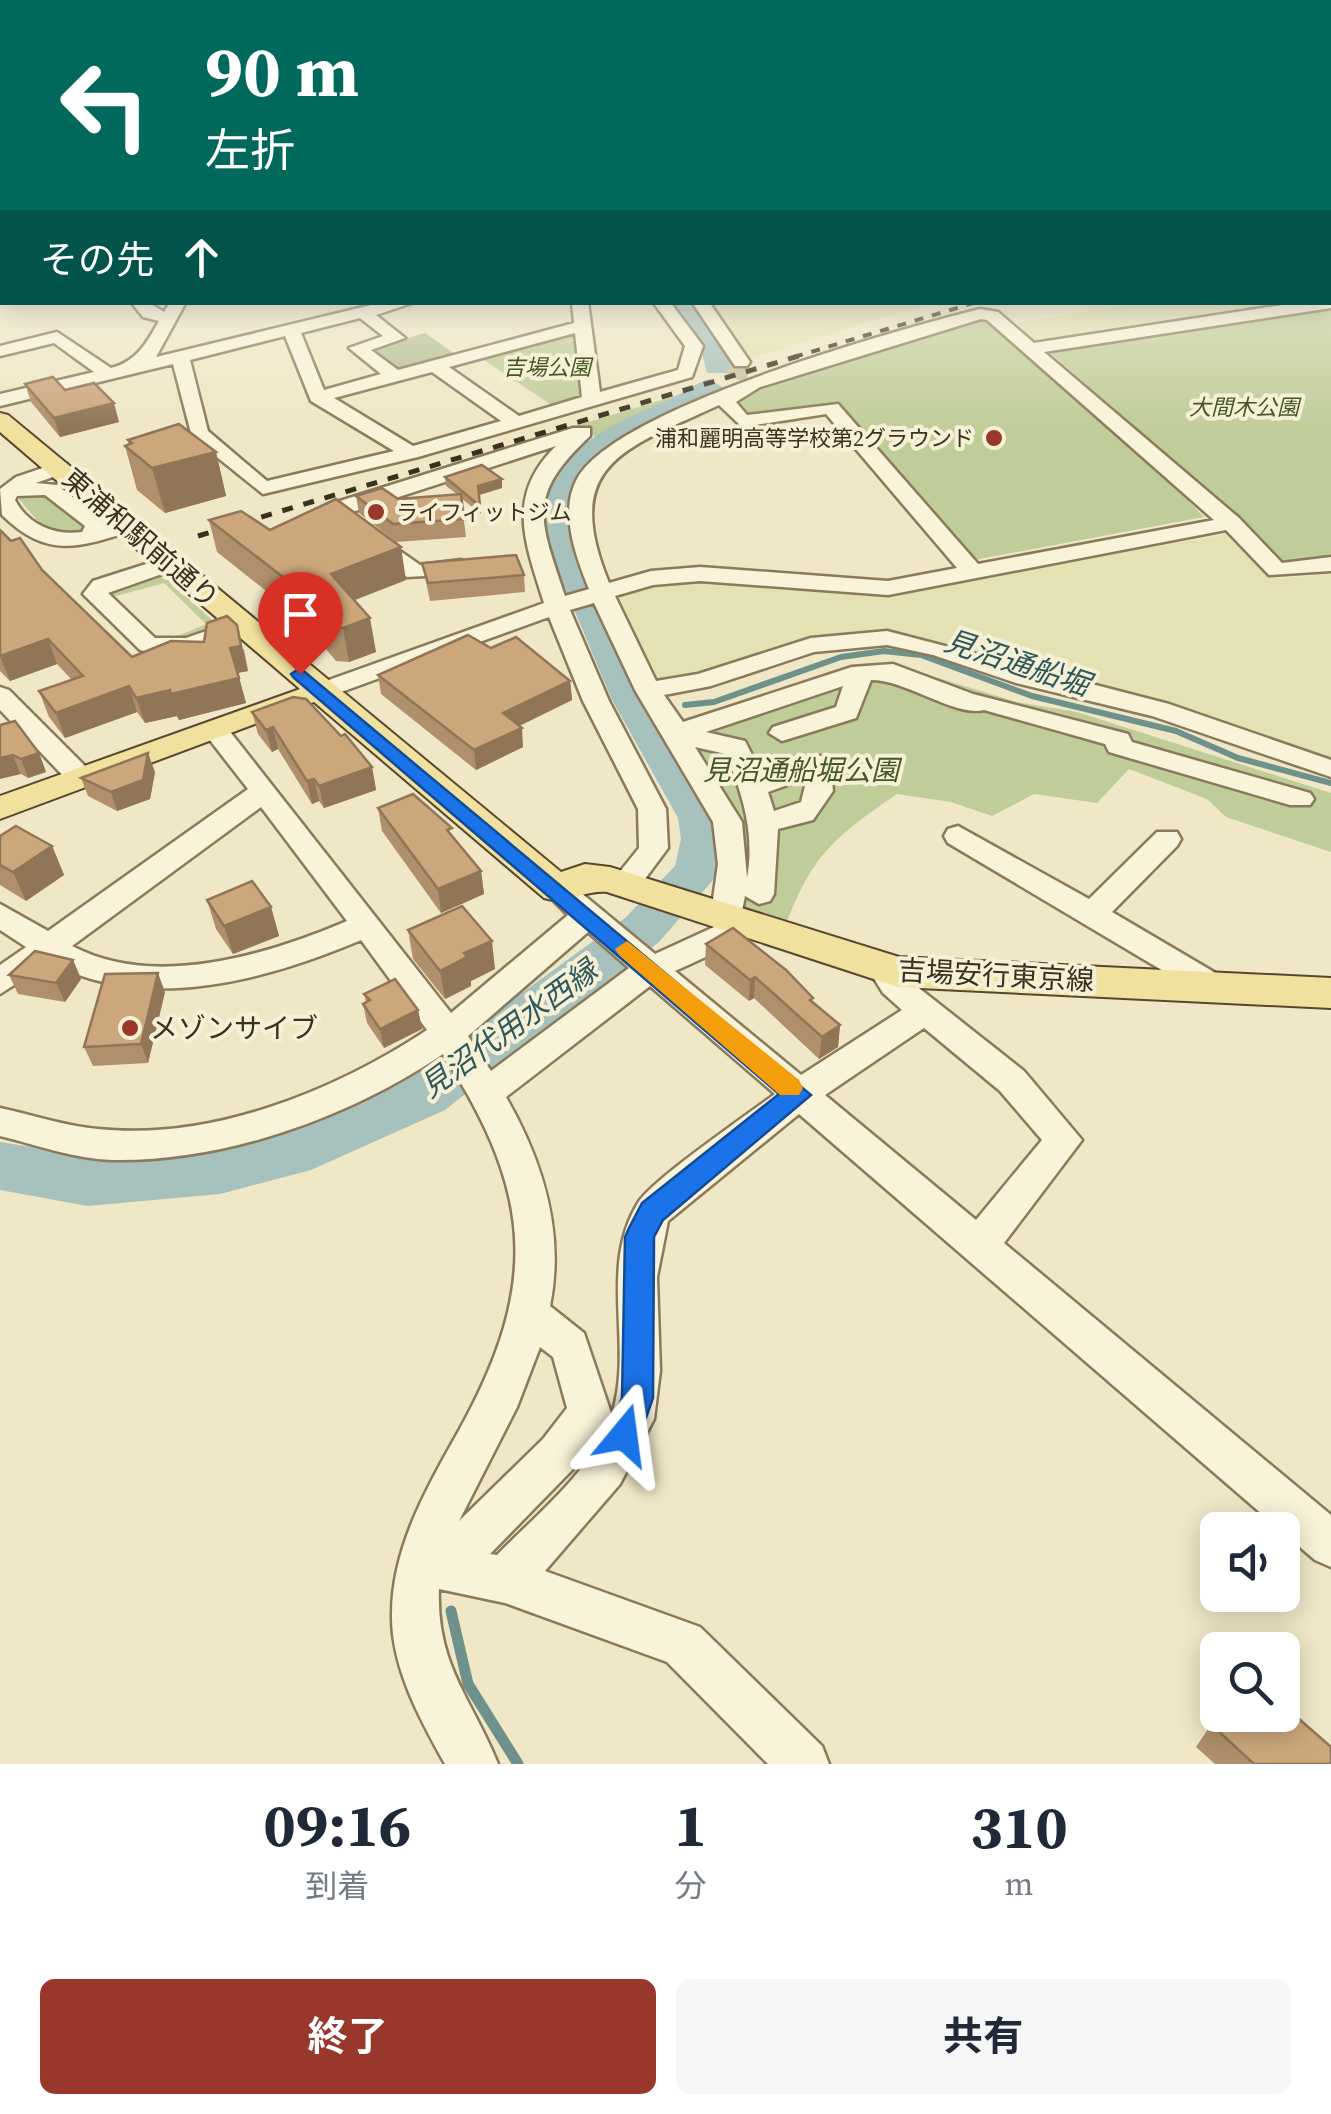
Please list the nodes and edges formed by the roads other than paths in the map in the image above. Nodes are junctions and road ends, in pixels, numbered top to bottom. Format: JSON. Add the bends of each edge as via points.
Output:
{"nodes":[{"id":1,"x":142,"y":305,"type":"edge"},
{"id":2,"x":319,"y":305,"type":"edge"},
{"id":3,"x":395,"y":305,"type":"edge"},
{"id":4,"x":580,"y":305,"type":"edge"},
{"id":5,"x":663,"y":305,"type":"edge"},
{"id":6,"x":702,"y":305,"type":"edge"},
{"id":7,"x":1318,"y":305,"type":"edge"},
{"id":8,"x":174,"y":310,"type":"edge"},
{"id":9,"x":363,"y":313,"type":"junction"},
{"id":10,"x":312,"y":325,"type":"junction"},
{"id":11,"x":582,"y":326,"type":"junction"},
{"id":12,"x":291,"y":330,"type":"junction"},
{"id":13,"x":1031,"y":350,"type":"junction"},
{"id":14,"x":0,"y":351,"type":"edge"},
{"id":15,"x":180,"y":357,"type":"junction"},
{"id":16,"x":434,"y":366,"type":"junction"},
{"id":17,"x":116,"y":372,"type":"junction"},
{"id":18,"x":395,"y":376,"type":"junction"},
{"id":19,"x":318,"y":397,"type":"junction"},
{"id":20,"x":724,"y":399,"type":"junction"},
{"id":21,"x":0,"y":400,"type":"edge"},
{"id":22,"x":592,"y":401,"type":"junction"},
{"id":23,"x":0,"y":420,"type":"edge"},
{"id":24,"x":517,"y":423,"type":"junction"},
{"id":25,"x":411,"y":453,"type":"junction"},
{"id":26,"x":60,"y":468,"type":"junction"},
{"id":27,"x":8,"y":491,"type":"junction"},
{"id":28,"x":1231,"y":522,"type":"junction"},
{"id":29,"x":126,"y":525,"type":"junction"},
{"id":30,"x":92,"y":536,"type":"junction"},
{"id":31,"x":586,"y":554,"type":"junction"},
{"id":32,"x":533,"y":560,"type":"junction"},
{"id":33,"x":171,"y":563,"type":"junction"},
{"id":34,"x":488,"y":564,"type":"edge"},
{"id":35,"x":1331,"y":564,"type":"edge"},
{"id":36,"x":974,"y":572,"type":"junction"},
{"id":37,"x":603,"y":591,"type":"junction"},
{"id":38,"x":558,"y":606,"type":"junction"},
{"id":39,"x":244,"y":625,"type":"junction"},
{"id":40,"x":862,"y":672,"type":"junction"},
{"id":41,"x":648,"y":690,"type":"junction"},
{"id":42,"x":321,"y":691,"type":"junction"},
{"id":43,"x":0,"y":695,"type":"edge"},
{"id":44,"x":28,"y":724,"type":"junction"},
{"id":45,"x":214,"y":730,"type":"junction"},
{"id":46,"x":792,"y":730,"type":"junction"},
{"id":47,"x":0,"y":734,"type":"edge"},
{"id":48,"x":742,"y":745,"type":"junction"},
{"id":49,"x":820,"y":764,"type":"junction"},
{"id":50,"x":1331,"y":769,"type":"edge"},
{"id":51,"x":81,"y":778,"type":"junction"},
{"id":52,"x":754,"y":787,"type":"junction"},
{"id":53,"x":264,"y":791,"type":"junction"},
{"id":54,"x":1300,"y":799,"type":"dead end"},
{"id":55,"x":0,"y":808,"type":"edge"},
{"id":56,"x":766,"y":821,"type":"junction"},
{"id":57,"x":958,"y":836,"type":"dead end"},
{"id":58,"x":1166,"y":840,"type":"dead end"},
{"id":59,"x":634,"y":887,"type":"junction"},
{"id":60,"x":557,"y":889,"type":"junction"},
{"id":61,"x":731,"y":912,"type":"junction"},
{"id":62,"x":0,"y":915,"type":"edge"},
{"id":63,"x":1091,"y":915,"type":"junction"},
{"id":64,"x":593,"y":919,"type":"junction"},
{"id":65,"x":367,"y":925,"type":"junction"},
{"id":66,"x":50,"y":946,"type":"junction"},
{"id":67,"x":645,"y":965,"type":"junction"},
{"id":68,"x":884,"y":969,"type":"junction"},
{"id":69,"x":0,"y":982,"type":"edge"},
{"id":70,"x":1212,"y":986,"type":"junction"},
{"id":71,"x":1331,"y":993,"type":"edge"},
{"id":72,"x":925,"y":1011,"type":"junction"},
{"id":73,"x":468,"y":1066,"type":"junction"},
{"id":74,"x":798,"y":1095,"type":"junction"},
{"id":75,"x":0,"y":1122,"type":"edge"},
{"id":76,"x":978,"y":1247,"type":"junction"},
{"id":77,"x":529,"y":1314,"type":"junction"},
{"id":78,"x":1331,"y":1544,"type":"edge"},
{"id":79,"x":421,"y":1562,"type":"junction"},
{"id":80,"x":506,"y":1580,"type":"junction"},
{"id":81,"x":473,"y":1764,"type":"edge"},
{"id":82,"x":804,"y":1764,"type":"edge"}],
"edges":[{"from":1,"to":8,"type":"street","via":[[154,316]]},
{"from":2,"to":10,"type":"street"},
{"from":3,"to":9,"type":"street"},
{"from":4,"to":11,"type":"street"},
{"from":5,"to":22,"type":"street","via":[[694,346],[686,373]]},
{"from":6,"to":20,"type":"street","via":[[738,370]]},
{"from":7,"to":13,"type":"street"},
{"from":8,"to":17,"type":"street","via":[[150,354]]},
{"from":9,"to":10,"type":"street"},
{"from":9,"to":18,"type":"street","via":[[396,338],[358,348]]},
{"from":10,"to":12,"type":"street"},
{"from":11,"to":16,"type":"street"},
{"from":11,"to":22,"type":"street"},
{"from":12,"to":15,"type":"street"},
{"from":12,"to":19,"type":"street"},
{"from":13,"to":20,"type":"street","via":[[992,316],[980,314],[754,383]]},
{"from":13,"to":28,"type":"street"},
{"from":14,"to":17,"type":"street","via":[[56,337]]},
{"from":15,"to":17,"type":"street"},
{"from":15,"to":25,"type":"street","via":[[200,433],[263,488]]},
{"from":16,"to":18,"type":"street"},
{"from":16,"to":24,"type":"street"},
{"from":17,"to":21,"type":"street"},
{"from":18,"to":19,"type":"street"},
{"from":19,"to":25,"type":"street"},
{"from":20,"to":31,"type":"street","via":[[624,443],[586,480],[578,503]]},
{"from":20,"to":36,"type":"street","via":[[742,421],[831,408]]},
{"from":22,"to":24,"type":"street"},
{"from":23,"to":26,"type":"main road","name":"東浦和駅前通り"},
{"from":24,"to":25,"type":"street"},
{"from":26,"to":27,"type":"street"},
{"from":26,"to":29,"type":"main road","name":"東浦和駅前通り"},
{"from":27,"to":30,"type":"street","via":[[50,489],[96,524]]},
{"from":27,"to":30,"type":"street","via":[[6,508],[38,537]]},
{"from":28,"to":35,"type":"street","via":[[1277,570]]},
{"from":28,"to":36,"type":"street"},
{"from":29,"to":30,"type":"street"},
{"from":29,"to":33,"type":"main road","name":"東浦和駅前通り"},
{"from":31,"to":32,"type":"street"},
{"from":31,"to":37,"type":"street"},
{"from":32,"to":34,"type":"street","via":[[530,507],[536,483],[583,432],[335,510],[415,572]]},
{"from":32,"to":38,"type":"street"},
{"from":33,"to":39,"type":"main road","name":"東浦和駅前通り"},
{"from":33,"to":39,"type":"street","via":[[100,586],[96,594],[150,644],[190,645]]},
{"from":36,"to":37,"type":"street","via":[[888,588],[673,575]]},
{"from":37,"to":38,"type":"street"},
{"from":37,"to":41,"type":"street"},
{"from":38,"to":42,"type":"street"},
{"from":38,"to":59,"type":"street","via":[[582,672],[651,802],[651,856]]},
{"from":39,"to":42,"type":"main road","name":"東浦和駅前通り"},
{"from":40,"to":46,"type":"street","via":[[847,712]]},
{"from":40,"to":48,"type":"street","via":[[680,730],[714,745]]},
{"from":40,"to":54,"type":"street","via":[[894,672],[976,704],[1119,740],[1118,746]]},
{"from":41,"to":50,"type":"street","via":[[702,681],[811,646],[888,638],[1160,710]]},
{"from":41,"to":61,"type":"street","via":[[722,808],[733,844]]},
{"from":42,"to":45,"type":"main road"},
{"from":42,"to":60,"type":"main road","name":"東浦和駅前通り"},
{"from":43,"to":44,"type":"street"},
{"from":44,"to":47,"type":"street"},
{"from":44,"to":51,"type":"street"},
{"from":45,"to":51,"type":"main road"},
{"from":45,"to":53,"type":"street"},
{"from":46,"to":48,"type":"street","via":[[756,728]]},
{"from":46,"to":49,"type":"street","via":[[813,741]]},
{"from":48,"to":52,"type":"street"},
{"from":49,"to":52,"type":"street"},
{"from":49,"to":56,"type":"street","via":[[819,800],[808,812]]},
{"from":51,"to":55,"type":"main road"},
{"from":52,"to":56,"type":"street"},
{"from":53,"to":65,"type":"street"},
{"from":53,"to":66,"type":"street"},
{"from":56,"to":61,"type":"street","via":[[768,861]]},
{"from":57,"to":63,"type":"street"},
{"from":58,"to":63,"type":"street"},
{"from":59,"to":60,"type":"main road","name":"吉場安行東京線","via":[[585,876]]},
{"from":59,"to":61,"type":"main road","name":"吉場安行東京線"},
{"from":60,"to":64,"type":"street"},
{"from":61,"to":67,"type":"street"},
{"from":61,"to":68,"type":"main road","name":"吉場安行東京線"},
{"from":62,"to":66,"type":"street"},
{"from":63,"to":70,"type":"street"},
{"from":64,"to":67,"type":"street"},
{"from":64,"to":73,"type":"street"},
{"from":65,"to":66,"type":"street","via":[[264,965],[138,978],[90,967]]},
{"from":65,"to":73,"type":"street"},
{"from":66,"to":69,"type":"street"},
{"from":67,"to":73,"type":"street"},
{"from":67,"to":74,"type":"street"},
{"from":68,"to":70,"type":"main road","name":"吉場安行東京線"},
{"from":68,"to":72,"type":"street"},
{"from":70,"to":71,"type":"main road","name":"吉場安行東京線"},
{"from":72,"to":74,"type":"street"},
{"from":72,"to":76,"type":"street","via":[[1012,1081],[1064,1140]]},
{"from":73,"to":75,"type":"street","via":[[352,1089],[217,1133],[111,1145]]},
{"from":73,"to":77,"type":"street","via":[[523,1169],[534,1221]]},
{"from":74,"to":76,"type":"street"},
{"from":74,"to":80,"type":"street","via":[[652,1212],[640,1237],[638,1398],[624,1435],[593,1483]]},
{"from":76,"to":78,"type":"street"},
{"from":77,"to":79,"type":"street","via":[[493,1412],[445,1500]]},
{"from":77,"to":79,"type":"street","via":[[570,1346],[590,1413],[479,1534]]},
{"from":79,"to":80,"type":"street"},
{"from":79,"to":81,"type":"street","via":[[415,1618],[429,1676]]},
{"from":80,"to":82,"type":"street","via":[[683,1644]]}]}
